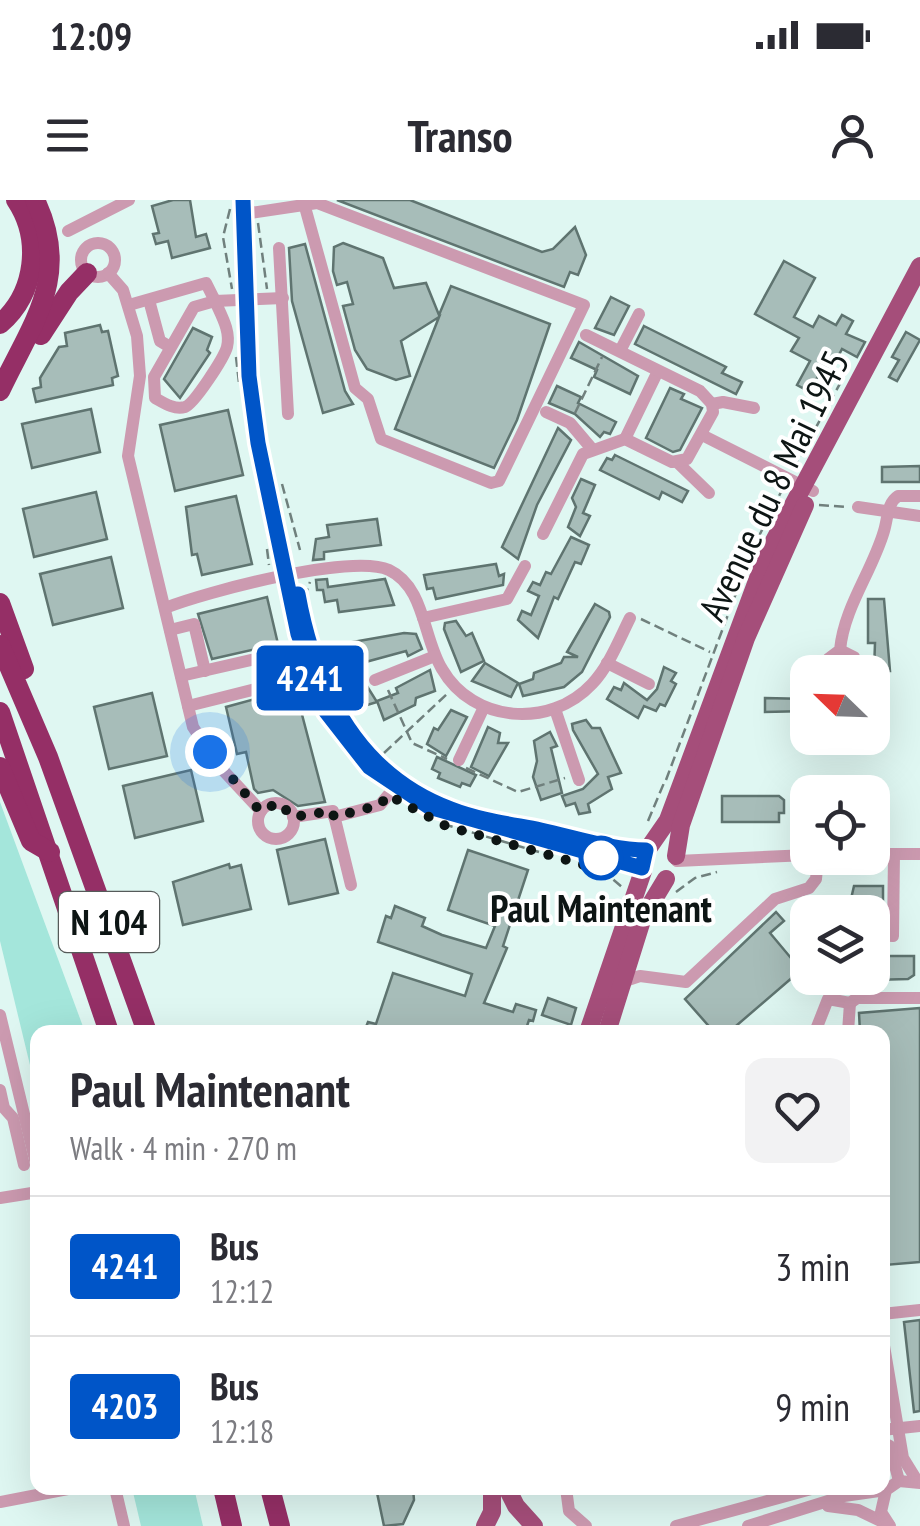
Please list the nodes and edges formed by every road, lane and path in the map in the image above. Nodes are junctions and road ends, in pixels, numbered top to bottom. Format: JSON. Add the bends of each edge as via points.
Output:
{"nodes":[{"id":1,"x":16,"y":200,"type":"edge"},
{"id":2,"x":35,"y":200,"type":"edge"},
{"id":3,"x":130,"y":200,"type":"edge"},
{"id":4,"x":305,"y":206,"type":"junction"},
{"id":5,"x":248,"y":209,"type":"edge"},
{"id":6,"x":81,"y":224,"type":"junction"},
{"id":7,"x":68,"y":231,"type":"dead end"},
{"id":8,"x":92,"y":243,"type":"junction"},
{"id":9,"x":279,"y":248,"type":"dead end"},
{"id":10,"x":920,"y":266,"type":"edge"},
{"id":11,"x":98,"y":273,"type":"junction"},
{"id":12,"x":920,"y":289,"type":"edge"},
{"id":13,"x":246,"y":297,"type":"junction"},
{"id":14,"x":267,"y":297,"type":"junction"},
{"id":15,"x":282,"y":298,"type":"junction"},
{"id":16,"x":150,"y":300,"type":"junction"},
{"id":17,"x":215,"y":301,"type":"junction"},
{"id":18,"x":128,"y":305,"type":"junction"},
{"id":19,"x":639,"y":314,"type":"dead end"},
{"id":20,"x":0,"y":324,"type":"edge"},
{"id":21,"x":586,"y":335,"type":"dead end"},
{"id":22,"x":170,"y":348,"type":"junction"},
{"id":23,"x":614,"y":348,"type":"junction"},
{"id":24,"x":658,"y":372,"type":"junction"},
{"id":25,"x":0,"y":391,"type":"edge"},
{"id":26,"x":712,"y":404,"type":"junction"},
{"id":27,"x":754,"y":408,"type":"dead end"},
{"id":28,"x":0,"y":411,"type":"edge"},
{"id":29,"x":546,"y":412,"type":"dead end"},
{"id":30,"x":288,"y":414,"type":"dead end"},
{"id":31,"x":570,"y":423,"type":"junction"},
{"id":32,"x":702,"y":435,"type":"junction"},
{"id":33,"x":625,"y":439,"type":"junction"},
{"id":34,"x":592,"y":449,"type":"junction"},
{"id":35,"x":677,"y":462,"type":"junction"},
{"id":36,"x":278,"y":470,"type":"dead end"},
{"id":37,"x":807,"y":488,"type":"junction"},
{"id":38,"x":709,"y":493,"type":"dead end"},
{"id":39,"x":920,"y":496,"type":"edge"},
{"id":40,"x":858,"y":508,"type":"joint"},
{"id":41,"x":889,"y":512,"type":"junction"},
{"id":42,"x":920,"y":516,"type":"edge"},
{"id":43,"x":542,"y":534,"type":"dead end"},
{"id":44,"x":300,"y":550,"type":"dead end"},
{"id":45,"x":268,"y":560,"type":"dead end"},
{"id":46,"x":525,"y":566,"type":"dead end"},
{"id":47,"x":289,"y":576,"type":"junction"},
{"id":48,"x":272,"y":580,"type":"junction"},
{"id":49,"x":0,"y":602,"type":"edge"},
{"id":50,"x":165,"y":608,"type":"junction"},
{"id":51,"x":423,"y":618,"type":"junction"},
{"id":52,"x":630,"y":618,"type":"joint"},
{"id":53,"x":170,"y":630,"type":"junction"},
{"id":54,"x":0,"y":645,"type":"edge"},
{"id":55,"x":840,"y":650,"type":"junction"},
{"id":56,"x":712,"y":652,"type":"dead end"},
{"id":57,"x":278,"y":654,"type":"dead end"},
{"id":58,"x":833,"y":655,"type":"edge"},
{"id":59,"x":850,"y":655,"type":"edge"},
{"id":60,"x":435,"y":656,"type":"junction"},
{"id":61,"x":608,"y":663,"type":"junction"},
{"id":62,"x":205,"y":671,"type":"junction"},
{"id":63,"x":181,"y":676,"type":"junction"},
{"id":64,"x":375,"y":680,"type":"dead end"},
{"id":65,"x":288,"y":682,"type":"dead end"},
{"id":66,"x":649,"y":684,"type":"dead end"},
{"id":67,"x":454,"y":686,"type":"junction"},
{"id":68,"x":188,"y":706,"type":"junction"},
{"id":69,"x":484,"y":707,"type":"junction"},
{"id":70,"x":554,"y":710,"type":"junction"},
{"id":71,"x":0,"y":712,"type":"edge"},
{"id":72,"x":692,"y":752,"type":"junction"},
{"id":73,"x":460,"y":760,"type":"dead end"},
{"id":74,"x":375,"y":761,"type":"junction"},
{"id":75,"x":0,"y":767,"type":"edge"},
{"id":76,"x":579,"y":780,"type":"dead end"},
{"id":77,"x":394,"y":788,"type":"junction"},
{"id":78,"x":260,"y":811,"type":"junction"},
{"id":79,"x":68,"y":813,"type":"junction"},
{"id":80,"x":293,"y":817,"type":"junction"},
{"id":81,"x":334,"y":817,"type":"junction"},
{"id":82,"x":428,"y":818,"type":"dead end"},
{"id":83,"x":50,"y":852,"type":"junction"},
{"id":84,"x":646,"y":853,"type":"junction"},
{"id":85,"x":920,"y":854,"type":"edge"},
{"id":86,"x":890,"y":857,"type":"edge"},
{"id":87,"x":676,"y":858,"type":"junction"},
{"id":88,"x":890,"y":858,"type":"edge"},
{"id":89,"x":893,"y":858,"type":"junction"},
{"id":90,"x":790,"y":859,"type":"edge"},
{"id":91,"x":569,"y":861,"type":"dead end"},
{"id":92,"x":602,"y":870,"type":"dead end"},
{"id":93,"x":730,"y":870,"type":"dead end"},
{"id":94,"x":811,"y":875,"type":"edge"},
{"id":95,"x":666,"y":879,"type":"junction"},
{"id":96,"x":351,"y":885,"type":"dead end"},
{"id":97,"x":638,"y":897,"type":"junction"},
{"id":98,"x":670,"y":900,"type":"dead end"},
{"id":99,"x":890,"y":936,"type":"edge"},
{"id":100,"x":625,"y":981,"type":"junction"},
{"id":101,"x":920,"y":998,"type":"edge"},
{"id":102,"x":850,"y":1003,"type":"junction"},
{"id":103,"x":0,"y":1015,"type":"edge"},
{"id":104,"x":107,"y":1025,"type":"edge"},
{"id":105,"x":144,"y":1025,"type":"edge"},
{"id":106,"x":591,"y":1025,"type":"edge"},
{"id":107,"x":609,"y":1025,"type":"edge"},
{"id":108,"x":818,"y":1025,"type":"edge"},
{"id":109,"x":848,"y":1025,"type":"edge"},
{"id":110,"x":16,"y":1083,"type":"junction"},
{"id":111,"x":0,"y":1088,"type":"edge"},
{"id":112,"x":30,"y":1163,"type":"edge"},
{"id":113,"x":30,"y":1166,"type":"edge"},
{"id":114,"x":30,"y":1193,"type":"edge"},
{"id":115,"x":0,"y":1198,"type":"edge"},
{"id":116,"x":920,"y":1310,"type":"edge"},
{"id":117,"x":890,"y":1313,"type":"edge"},
{"id":118,"x":920,"y":1426,"type":"edge"},
{"id":119,"x":890,"y":1430,"type":"edge"},
{"id":120,"x":890,"y":1432,"type":"edge"},
{"id":121,"x":890,"y":1446,"type":"edge"},
{"id":122,"x":899,"y":1481,"type":"junction"},
{"id":123,"x":919,"y":1483,"type":"edge"},
{"id":124,"x":890,"y":1487,"type":"edge"},
{"id":125,"x":36,"y":1495,"type":"edge"},
{"id":126,"x":117,"y":1495,"type":"edge"},
{"id":127,"x":225,"y":1495,"type":"edge"},
{"id":128,"x":260,"y":1495,"type":"edge"},
{"id":129,"x":272,"y":1495,"type":"edge"},
{"id":130,"x":492,"y":1495,"type":"edge"},
{"id":131,"x":510,"y":1495,"type":"edge"},
{"id":132,"x":567,"y":1495,"type":"edge"},
{"id":133,"x":789,"y":1495,"type":"edge"},
{"id":134,"x":851,"y":1495,"type":"edge"},
{"id":135,"x":885,"y":1495,"type":"edge"},
{"id":136,"x":0,"y":1502,"type":"edge"},
{"id":137,"x":820,"y":1506,"type":"junction"},
{"id":138,"x":738,"y":1509,"type":"junction"},
{"id":139,"x":890,"y":1525,"type":"edge"},
{"id":140,"x":124,"y":1526,"type":"edge"},
{"id":141,"x":232,"y":1526,"type":"edge"},
{"id":142,"x":268,"y":1526,"type":"edge"},
{"id":143,"x":280,"y":1526,"type":"edge"},
{"id":144,"x":485,"y":1526,"type":"edge"},
{"id":145,"x":534,"y":1526,"type":"edge"},
{"id":146,"x":586,"y":1526,"type":"edge"},
{"id":147,"x":676,"y":1526,"type":"edge"},
{"id":148,"x":708,"y":1526,"type":"edge"},
{"id":149,"x":748,"y":1526,"type":"edge"}],
"edges":[{"from":1,"to":20,"type":"highway","via":[[32,238],[31,270],[18,304]]},
{"from":2,"to":25,"type":"highway","via":[[51,240],[50,276]]},
{"from":3,"to":6,"type":"street"},
{"from":4,"to":4,"type":"street","via":[[355,388],[368,399],[381,439],[500,482],[584,305],[317,202]]},
{"from":4,"to":5,"type":"street"},
{"from":5,"to":13,"type":"street"},
{"from":5,"to":14,"type":"path"},
{"from":6,"to":7,"type":"street"},
{"from":6,"to":8,"type":"street"},
{"from":8,"to":11,"type":"street","via":[[80,260]]},
{"from":8,"to":11,"type":"street","via":[[113,251],[114,263]]},
{"from":9,"to":15,"type":"street"},
{"from":10,"to":37,"type":"main road","name":"Avenue du 8 Mai 1945"},
{"from":11,"to":18,"type":"street"},
{"from":11,"to":28,"type":"highway","via":[[58,306]]},
{"from":12,"to":37,"type":"main road","name":"Avenue du 8 Mai 1945"},
{"from":13,"to":14,"type":"street"},
{"from":13,"to":17,"type":"street"},
{"from":13,"to":47,"type":"street","via":[[253,408]]},
{"from":14,"to":15,"type":"street"},
{"from":15,"to":30,"type":"street"},
{"from":16,"to":17,"type":"street","via":[[206,283]]},
{"from":16,"to":18,"type":"street"},
{"from":16,"to":22,"type":"street","via":[[160,342]]},
{"from":17,"to":22,"type":"street","via":[[194,307]]},
{"from":17,"to":22,"type":"street","via":[[225,319],[227,347],[185,407],[170,407],[153,392]]},
{"from":18,"to":50,"type":"street","via":[[140,353],[128,456]]},
{"from":19,"to":23,"type":"street"},
{"from":21,"to":23,"type":"street"},
{"from":23,"to":24,"type":"street"},
{"from":23,"to":31,"type":"path"},
{"from":24,"to":26,"type":"street","via":[[700,391]]},
{"from":24,"to":33,"type":"street"},
{"from":26,"to":27,"type":"street"},
{"from":26,"to":32,"type":"street"},
{"from":29,"to":31,"type":"street"},
{"from":31,"to":34,"type":"street"},
{"from":32,"to":35,"type":"street","via":[[690,456]]},
{"from":32,"to":37,"type":"street"},
{"from":33,"to":34,"type":"street"},
{"from":33,"to":35,"type":"street"},
{"from":34,"to":43,"type":"street","via":[[575,464]]},
{"from":35,"to":38,"type":"street"},
{"from":36,"to":44,"type":"path"},
{"from":37,"to":40,"type":"path","via":[[817,505]]},
{"from":37,"to":72,"type":"main road","name":"Avenue du 8 Mai 1945","via":[[750,591]]},
{"from":37,"to":87,"type":"main road","name":"Avenue du 8 Mai 1945","via":[[746,638],[681,824]]},
{"from":39,"to":41,"type":"street","via":[[893,498]]},
{"from":40,"to":41,"type":"street"},
{"from":41,"to":42,"type":"street"},
{"from":41,"to":55,"type":"street"},
{"from":45,"to":48,"type":"path"},
{"from":46,"to":51,"type":"street","via":[[502,601]]},
{"from":47,"to":48,"type":"street"},
{"from":47,"to":51,"type":"street","via":[[378,566],[405,582]]},
{"from":47,"to":74,"type":"street","via":[[324,691]]},
{"from":47,"to":77,"type":"street","via":[[304,657],[326,712],[346,743]]},
{"from":48,"to":50,"type":"street"},
{"from":49,"to":79,"type":"highway","via":[[70,793]]},
{"from":50,"to":53,"type":"street"},
{"from":51,"to":60,"type":"street"},
{"from":52,"to":56,"type":"path"},
{"from":52,"to":61,"type":"street"},
{"from":53,"to":62,"type":"street","via":[[194,624]]},
{"from":53,"to":63,"type":"street"},
{"from":54,"to":79,"type":"highway","number":"N 104"},
{"from":55,"to":58,"type":"street"},
{"from":55,"to":59,"type":"street"},
{"from":57,"to":62,"type":"street"},
{"from":60,"to":64,"type":"street"},
{"from":60,"to":67,"type":"street"},
{"from":61,"to":66,"type":"street"},
{"from":61,"to":70,"type":"street","via":[[586,691]]},
{"from":62,"to":63,"type":"street"},
{"from":63,"to":68,"type":"street"},
{"from":65,"to":68,"type":"street"},
{"from":67,"to":69,"type":"street"},
{"from":67,"to":74,"type":"path"},
{"from":68,"to":78,"type":"street","via":[[218,766]]},
{"from":69,"to":70,"type":"street","via":[[524,716]]},
{"from":69,"to":73,"type":"street"},
{"from":70,"to":76,"type":"street"},
{"from":71,"to":83,"type":"highway","number":"N 104"},
{"from":72,"to":84,"type":"main road","name":"Avenue du 8 Mai 1945","via":[[668,820]]},
{"from":72,"to":84,"type":"path","via":[[666,780]]},
{"from":74,"to":84,"type":"street","via":[[415,793],[450,809]]},
{"from":75,"to":83,"type":"highway","via":[[31,841]]},
{"from":77,"to":81,"type":"street","via":[[380,805]]},
{"from":77,"to":84,"type":"street","via":[[447,815]]},
{"from":78,"to":80,"type":"street","via":[[279,803]]},
{"from":78,"to":80,"type":"street","via":[[258,826],[272,838],[291,830]]},
{"from":79,"to":105,"type":"highway","number":"N 104"},
{"from":80,"to":81,"type":"street","via":[[332,811]]},
{"from":81,"to":96,"type":"street"},
{"from":82,"to":91,"type":"path"},
{"from":83,"to":104,"type":"highway","number":"N 104"},
{"from":84,"to":87,"type":"main road","via":[[665,846]]},
{"from":84,"to":95,"type":"main road","via":[[656,880]]},
{"from":84,"to":97,"type":"main road","name":"Avenue du 8 Mai 1945"},
{"from":85,"to":89,"type":"street"},
{"from":86,"to":89,"type":"street"},
{"from":87,"to":90,"type":"street"},
{"from":87,"to":95,"type":"main road","name":"Avenue du 8 Mai 1945"},
{"from":88,"to":89,"type":"path"},
{"from":89,"to":99,"type":"street"},
{"from":92,"to":97,"type":"path"},
{"from":93,"to":98,"type":"path","via":[[694,878]]},
{"from":94,"to":100,"type":"street","via":[[809,888],[775,899],[686,982],[640,976]]},
{"from":95,"to":100,"type":"main road","name":"Avenue du 8 Mai 1945","via":[[643,917]]},
{"from":97,"to":106,"type":"main road","name":"Avenue du 8 Mai 1945"},
{"from":100,"to":107,"type":"main road","name":"Avenue du 8 Mai 1945"},
{"from":101,"to":102,"type":"street"},
{"from":102,"to":108,"type":"street","via":[[828,998]]},
{"from":102,"to":109,"type":"street"},
{"from":103,"to":110,"type":"street"},
{"from":110,"to":111,"type":"street"},
{"from":110,"to":112,"type":"street"},
{"from":111,"to":113,"type":"street"},
{"from":114,"to":115,"type":"street"},
{"from":116,"to":117,"type":"street"},
{"from":118,"to":119,"type":"street"},
{"from":120,"to":123,"type":"street"},
{"from":121,"to":122,"type":"street"},
{"from":122,"to":123,"type":"street"},
{"from":122,"to":124,"type":"street"},
{"from":125,"to":136,"type":"street"},
{"from":126,"to":140,"type":"street"},
{"from":127,"to":141,"type":"highway"},
{"from":128,"to":142,"type":"highway"},
{"from":129,"to":143,"type":"highway"},
{"from":130,"to":144,"type":"main road"},
{"from":131,"to":145,"type":"main road"},
{"from":132,"to":146,"type":"street","via":[[569,1511]]},
{"from":133,"to":138,"type":"street"},
{"from":134,"to":137,"type":"street"},
{"from":135,"to":139,"type":"street","via":[[881,1512]]},
{"from":137,"to":139,"type":"street","via":[[858,1510]]},
{"from":137,"to":149,"type":"street"},
{"from":138,"to":147,"type":"street"},
{"from":138,"to":148,"type":"street"}]}
